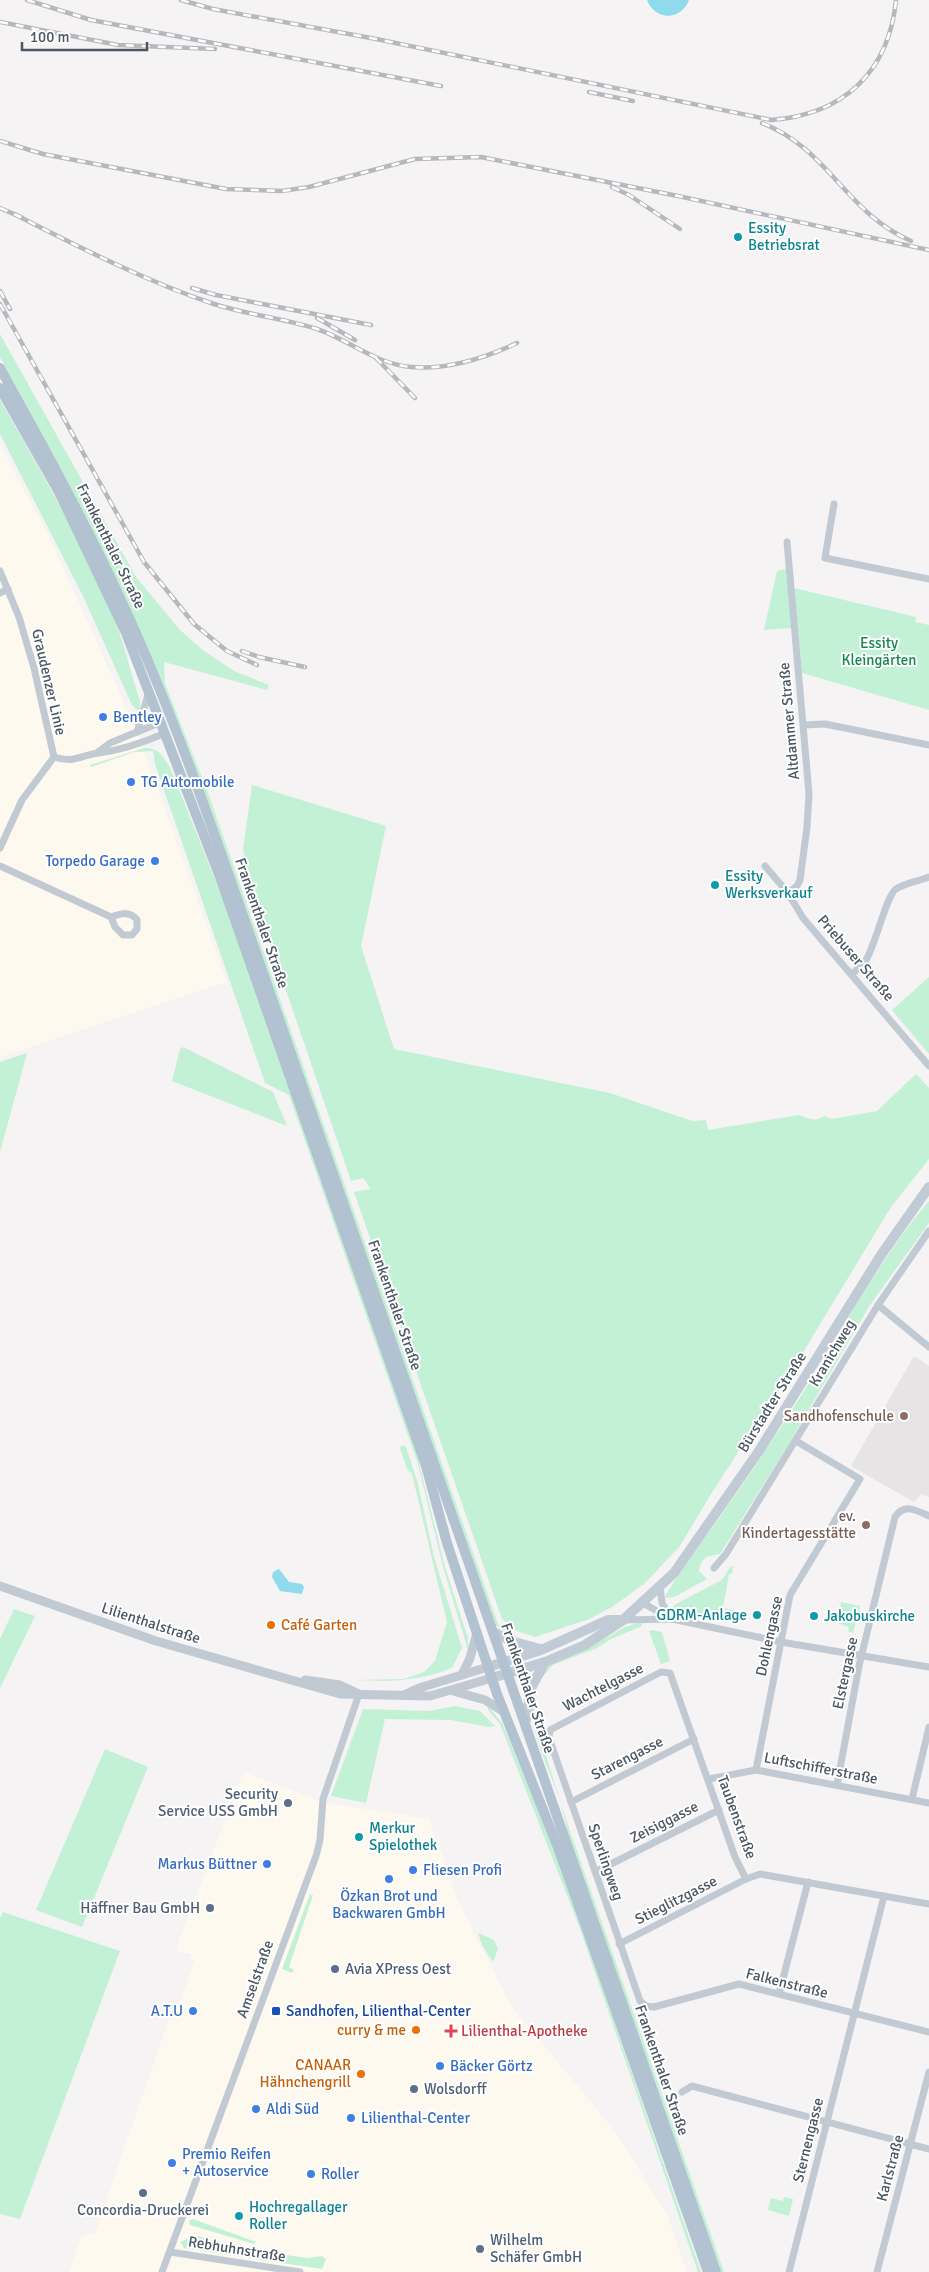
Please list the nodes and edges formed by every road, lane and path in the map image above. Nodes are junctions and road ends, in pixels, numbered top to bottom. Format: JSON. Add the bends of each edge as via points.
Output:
{"nodes":[{"id":1,"x":0,"y":368,"type":"edge"},
{"id":2,"x":0,"y":388,"type":"edge"},
{"id":3,"x":834,"y":504,"type":"dead end"},
{"id":4,"x":787,"y":542,"type":"dead end"},
{"id":5,"x":0,"y":572,"type":"edge"},
{"id":6,"x":929,"y":579,"type":"edge"},
{"id":7,"x":8,"y":589,"type":"junction"},
{"id":8,"x":0,"y":593,"type":"edge"},
{"id":9,"x":148,"y":695,"type":"junction"},
{"id":10,"x":159,"y":723,"type":"junction"},
{"id":11,"x":174,"y":725,"type":"junction"},
{"id":12,"x":804,"y":725,"type":"junction"},
{"id":13,"x":137,"y":732,"type":"junction"},
{"id":14,"x":163,"y":734,"type":"junction"},
{"id":15,"x":929,"y":745,"type":"edge"},
{"id":16,"x":98,"y":753,"type":"junction"},
{"id":17,"x":54,"y":757,"type":"junction"},
{"id":18,"x":0,"y":848,"type":"edge"},
{"id":19,"x":0,"y":866,"type":"edge"},
{"id":20,"x":765,"y":866,"type":"dead end"},
{"id":21,"x":929,"y":877,"type":"edge"},
{"id":22,"x":788,"y":893,"type":"junction"},
{"id":23,"x":111,"y":917,"type":"dead end"},
{"id":24,"x":852,"y":974,"type":"junction"},
{"id":25,"x":929,"y":1066,"type":"edge"},
{"id":26,"x":929,"y":1187,"type":"edge"},
{"id":27,"x":929,"y":1230,"type":"edge"},
{"id":28,"x":878,"y":1305,"type":"junction"},
{"id":29,"x":929,"y":1347,"type":"edge"},
{"id":30,"x":796,"y":1441,"type":"junction"},
{"id":31,"x":929,"y":1516,"type":"edge"},
{"id":32,"x":714,"y":1568,"type":"dead end"},
{"id":33,"x":0,"y":1586,"type":"edge"},
{"id":34,"x":660,"y":1587,"type":"junction"},
{"id":35,"x":643,"y":1603,"type":"junction"},
{"id":36,"x":623,"y":1620,"type":"junction"},
{"id":37,"x":672,"y":1620,"type":"junction"},
{"id":38,"x":493,"y":1632,"type":"junction"},
{"id":39,"x":477,"y":1633,"type":"junction"},
{"id":40,"x":781,"y":1642,"type":"junction"},
{"id":41,"x":541,"y":1650,"type":"junction"},
{"id":42,"x":862,"y":1656,"type":"junction"},
{"id":43,"x":503,"y":1662,"type":"junction"},
{"id":44,"x":545,"y":1662,"type":"junction"},
{"id":45,"x":488,"y":1667,"type":"junction"},
{"id":46,"x":929,"y":1667,"type":"edge"},
{"id":47,"x":507,"y":1673,"type":"junction"},
{"id":48,"x":670,"y":1673,"type":"joint"},
{"id":49,"x":462,"y":1675,"type":"junction"},
{"id":50,"x":492,"y":1678,"type":"junction"},
{"id":51,"x":453,"y":1690,"type":"junction"},
{"id":52,"x":360,"y":1694,"type":"junction"},
{"id":53,"x":404,"y":1695,"type":"junction"},
{"id":54,"x":504,"y":1712,"type":"junction"},
{"id":55,"x":525,"y":1723,"type":"junction"},
{"id":56,"x":929,"y":1727,"type":"edge"},
{"id":57,"x":550,"y":1730,"type":"joint"},
{"id":58,"x":694,"y":1739,"type":"junction"},
{"id":59,"x":756,"y":1770,"type":"junction"},
{"id":60,"x":709,"y":1779,"type":"junction"},
{"id":61,"x":837,"y":1785,"type":"junction"},
{"id":62,"x":912,"y":1799,"type":"junction"},
{"id":63,"x":571,"y":1802,"type":"junction"},
{"id":64,"x":929,"y":1803,"type":"edge"},
{"id":65,"x":719,"y":1810,"type":"junction"},
{"id":66,"x":595,"y":1872,"type":"junction"},
{"id":67,"x":746,"y":1879,"type":"junction"},
{"id":68,"x":808,"y":1882,"type":"junction"},
{"id":69,"x":884,"y":1896,"type":"junction"},
{"id":70,"x":929,"y":1904,"type":"edge"},
{"id":71,"x":619,"y":1944,"type":"junction"},
{"id":72,"x":779,"y":1994,"type":"junction"},
{"id":73,"x":640,"y":2001,"type":"joint"},
{"id":74,"x":852,"y":2014,"type":"junction"},
{"id":75,"x":929,"y":2032,"type":"edge"},
{"id":76,"x":929,"y":2072,"type":"edge"},
{"id":77,"x":682,"y":2092,"type":"dead end"},
{"id":78,"x":828,"y":2122,"type":"junction"},
{"id":79,"x":911,"y":2144,"type":"junction"},
{"id":80,"x":929,"y":2149,"type":"edge"},
{"id":81,"x":170,"y":2252,"type":"junction"},
{"id":82,"x":162,"y":2272,"type":"edge"},
{"id":83,"x":300,"y":2272,"type":"edge"},
{"id":84,"x":708,"y":2272,"type":"edge"},
{"id":85,"x":716,"y":2272,"type":"edge"},
{"id":86,"x":789,"y":2272,"type":"edge"},
{"id":87,"x":877,"y":2272,"type":"edge"}],
"edges":[{"from":1,"to":11,"type":"main road","name":"Frankenthaler Straße","via":[[66,487],[126,610]]},
{"from":2,"to":9,"type":"main road","name":"Frankenthaler Straße","via":[[59,492],[114,605]]},
{"from":3,"to":6,"type":"street","via":[[825,558]]},
{"from":4,"to":12,"type":"street","name":"Altdammer Straße"},
{"from":5,"to":7,"type":"street","name":"Graudenzer Linie"},
{"from":7,"to":8,"type":"street"},
{"from":7,"to":17,"type":"street","name":"Graudenzer Linie","via":[[34,668]]},
{"from":9,"to":10,"type":"main road","name":"Frankenthaler Straße"},
{"from":9,"to":13,"type":"street"},
{"from":10,"to":11,"type":"main road"},
{"from":10,"to":13,"type":"street","name":"Graudenzer Linie"},
{"from":10,"to":14,"type":"main road","name":"Frankenthaler Straße"},
{"from":11,"to":14,"type":"main road"},
{"from":11,"to":38,"type":"main road","name":"Frankenthaler Straße","via":[[244,916]]},
{"from":12,"to":15,"type":"street","via":[[824,724]]},
{"from":12,"to":22,"type":"street","name":"Altdammer Straße","via":[[808,828],[800,880]]},
{"from":13,"to":16,"type":"street","name":"Graudenzer Linie","via":[[110,743]]},
{"from":14,"to":16,"type":"street","name":"Graudenzer Linie","via":[[113,752]]},
{"from":14,"to":39,"type":"main road","name":"Frankenthaler Straße","via":[[220,877],[416,1438]]},
{"from":16,"to":17,"type":"street","name":"Graudenzer Linie","via":[[73,761]]},
{"from":17,"to":18,"type":"street","via":[[22,800]]},
{"from":19,"to":23,"type":"street"},
{"from":20,"to":22,"type":"street","name":"Priebuser Straße"},
{"from":21,"to":24,"type":"street","via":[[895,889],[889,896],[865,962]]},
{"from":22,"to":24,"type":"street","name":"Priebuser Straße","via":[[803,918]]},
{"from":24,"to":25,"type":"street","name":"Priebuser Straße"},
{"from":26,"to":34,"type":"main road","name":"Bürstadter Straße","via":[[881,1255],[760,1451],[687,1557]]},
{"from":27,"to":28,"type":"street","name":"Kranichweg"},
{"from":28,"to":29,"type":"street"},
{"from":28,"to":30,"type":"street","name":"Kranichweg"},
{"from":30,"to":32,"type":"street","name":"Kranichweg"},
{"from":30,"to":40,"type":"street","name":"Dohlengasse","via":[[860,1479],[790,1595]]},
{"from":31,"to":42,"type":"street","name":"Elstergasse","via":[[913,1508],[905,1508],[895,1517]]},
{"from":33,"to":52,"type":"street","name":"Lilienthalstraße","via":[[156,1640],[340,1694]]},
{"from":34,"to":35,"type":"main road","name":"Bürstadter Straße"},
{"from":34,"to":37,"type":"street","via":[[662,1603]]},
{"from":35,"to":36,"type":"main road","name":"Bürstadter Straße"},
{"from":35,"to":37,"type":"street"},
{"from":36,"to":37,"type":"street"},
{"from":36,"to":41,"type":"main road","via":[[608,1620]]},
{"from":36,"to":44,"type":"main road","name":"Bürstadter Straße","via":[[585,1645]]},
{"from":37,"to":40,"type":"street"},
{"from":38,"to":41,"type":"main road"},
{"from":38,"to":43,"type":"main road","name":"Frankenthaler Straße"},
{"from":39,"to":45,"type":"main road","name":"Frankenthaler Straße"},
{"from":39,"to":49,"type":"street"},
{"from":40,"to":42,"type":"street"},
{"from":40,"to":59,"type":"street","name":"Dohlengasse"},
{"from":41,"to":43,"type":"main road"},
{"from":42,"to":46,"type":"street"},
{"from":42,"to":61,"type":"street","name":"Elstergasse"},
{"from":43,"to":45,"type":"main road"},
{"from":43,"to":47,"type":"main road","name":"Frankenthaler Straße"},
{"from":44,"to":47,"type":"main road","name":"Bürstadter Straße"},
{"from":44,"to":55,"type":"main road","via":[[532,1686]]},
{"from":45,"to":49,"type":"street","name":"Lilienthalstraße"},
{"from":45,"to":50,"type":"main road","name":"Frankenthaler Straße"},
{"from":47,"to":50,"type":"main road","name":"Bürstadter Straße"},
{"from":47,"to":55,"type":"main road","name":"Frankenthaler Straße"},
{"from":48,"to":57,"type":"street","name":"Wachtelgasse","via":[[661,1672]]},
{"from":48,"to":58,"type":"street","name":"Taubenstraße"},
{"from":49,"to":53,"type":"street","name":"Lilienthalstraße"},
{"from":50,"to":51,"type":"street","name":"Lilienthalstraße"},
{"from":50,"to":54,"type":"main road","name":"Frankenthaler Straße"},
{"from":51,"to":53,"type":"street","name":"Lilienthalstraße","via":[[430,1696]]},
{"from":51,"to":54,"type":"street","via":[[485,1700]]},
{"from":52,"to":53,"type":"street","name":"Lilienthalstraße"},
{"from":52,"to":81,"type":"street","name":"Amselstraße","via":[[323,1799],[316,1856]]},
{"from":54,"to":84,"type":"main road","name":"Frankenthaler Straße","via":[[559,1850]]},
{"from":55,"to":85,"type":"main road","name":"Frankenthaler Straße"},
{"from":56,"to":62,"type":"street"},
{"from":57,"to":63,"type":"street","name":"Sperlingweg","via":[[549,1738]]},
{"from":58,"to":60,"type":"street","name":"Taubenstraße"},
{"from":58,"to":63,"type":"street","name":"Starengasse"},
{"from":59,"to":60,"type":"street","name":"Luftschifferstraße"},
{"from":59,"to":61,"type":"street","name":"Luftschifferstraße"},
{"from":60,"to":65,"type":"street","name":"Taubenstraße"},
{"from":61,"to":62,"type":"street","name":"Luftschifferstraße"},
{"from":62,"to":64,"type":"street","name":"Luftschifferstraße"},
{"from":63,"to":66,"type":"street","name":"Sperlingweg"},
{"from":65,"to":66,"type":"street","name":"Zeisiggasse"},
{"from":65,"to":67,"type":"street","name":"Taubenstraße"},
{"from":66,"to":71,"type":"street","name":"Sperlingweg"},
{"from":67,"to":68,"type":"street","name":"Taubenstraße","via":[[760,1874]]},
{"from":67,"to":71,"type":"street","name":"Stieglitzgasse"},
{"from":68,"to":69,"type":"street","name":"Taubenstraße"},
{"from":68,"to":72,"type":"street"},
{"from":69,"to":70,"type":"street","name":"Taubenstraße"},
{"from":69,"to":74,"type":"street","name":"Sternengasse"},
{"from":71,"to":73,"type":"street","name":"Sperlingweg"},
{"from":72,"to":73,"type":"street","name":"Falkenstraße","via":[[740,1984],[654,2007]]},
{"from":72,"to":74,"type":"street","name":"Falkenstraße"},
{"from":74,"to":75,"type":"street","name":"Falkenstraße"},
{"from":74,"to":78,"type":"street","name":"Sternengasse"},
{"from":76,"to":79,"type":"street","name":"Karlstraße"},
{"from":77,"to":78,"type":"street","via":[[692,2086]]},
{"from":78,"to":79,"type":"street"},
{"from":78,"to":86,"type":"street","name":"Sternengasse"},
{"from":79,"to":80,"type":"street"},
{"from":79,"to":87,"type":"street","name":"Karlstraße"},
{"from":81,"to":82,"type":"street","name":"Amselstraße"},
{"from":81,"to":83,"type":"street","name":"Rebhuhnstraße"}]}
